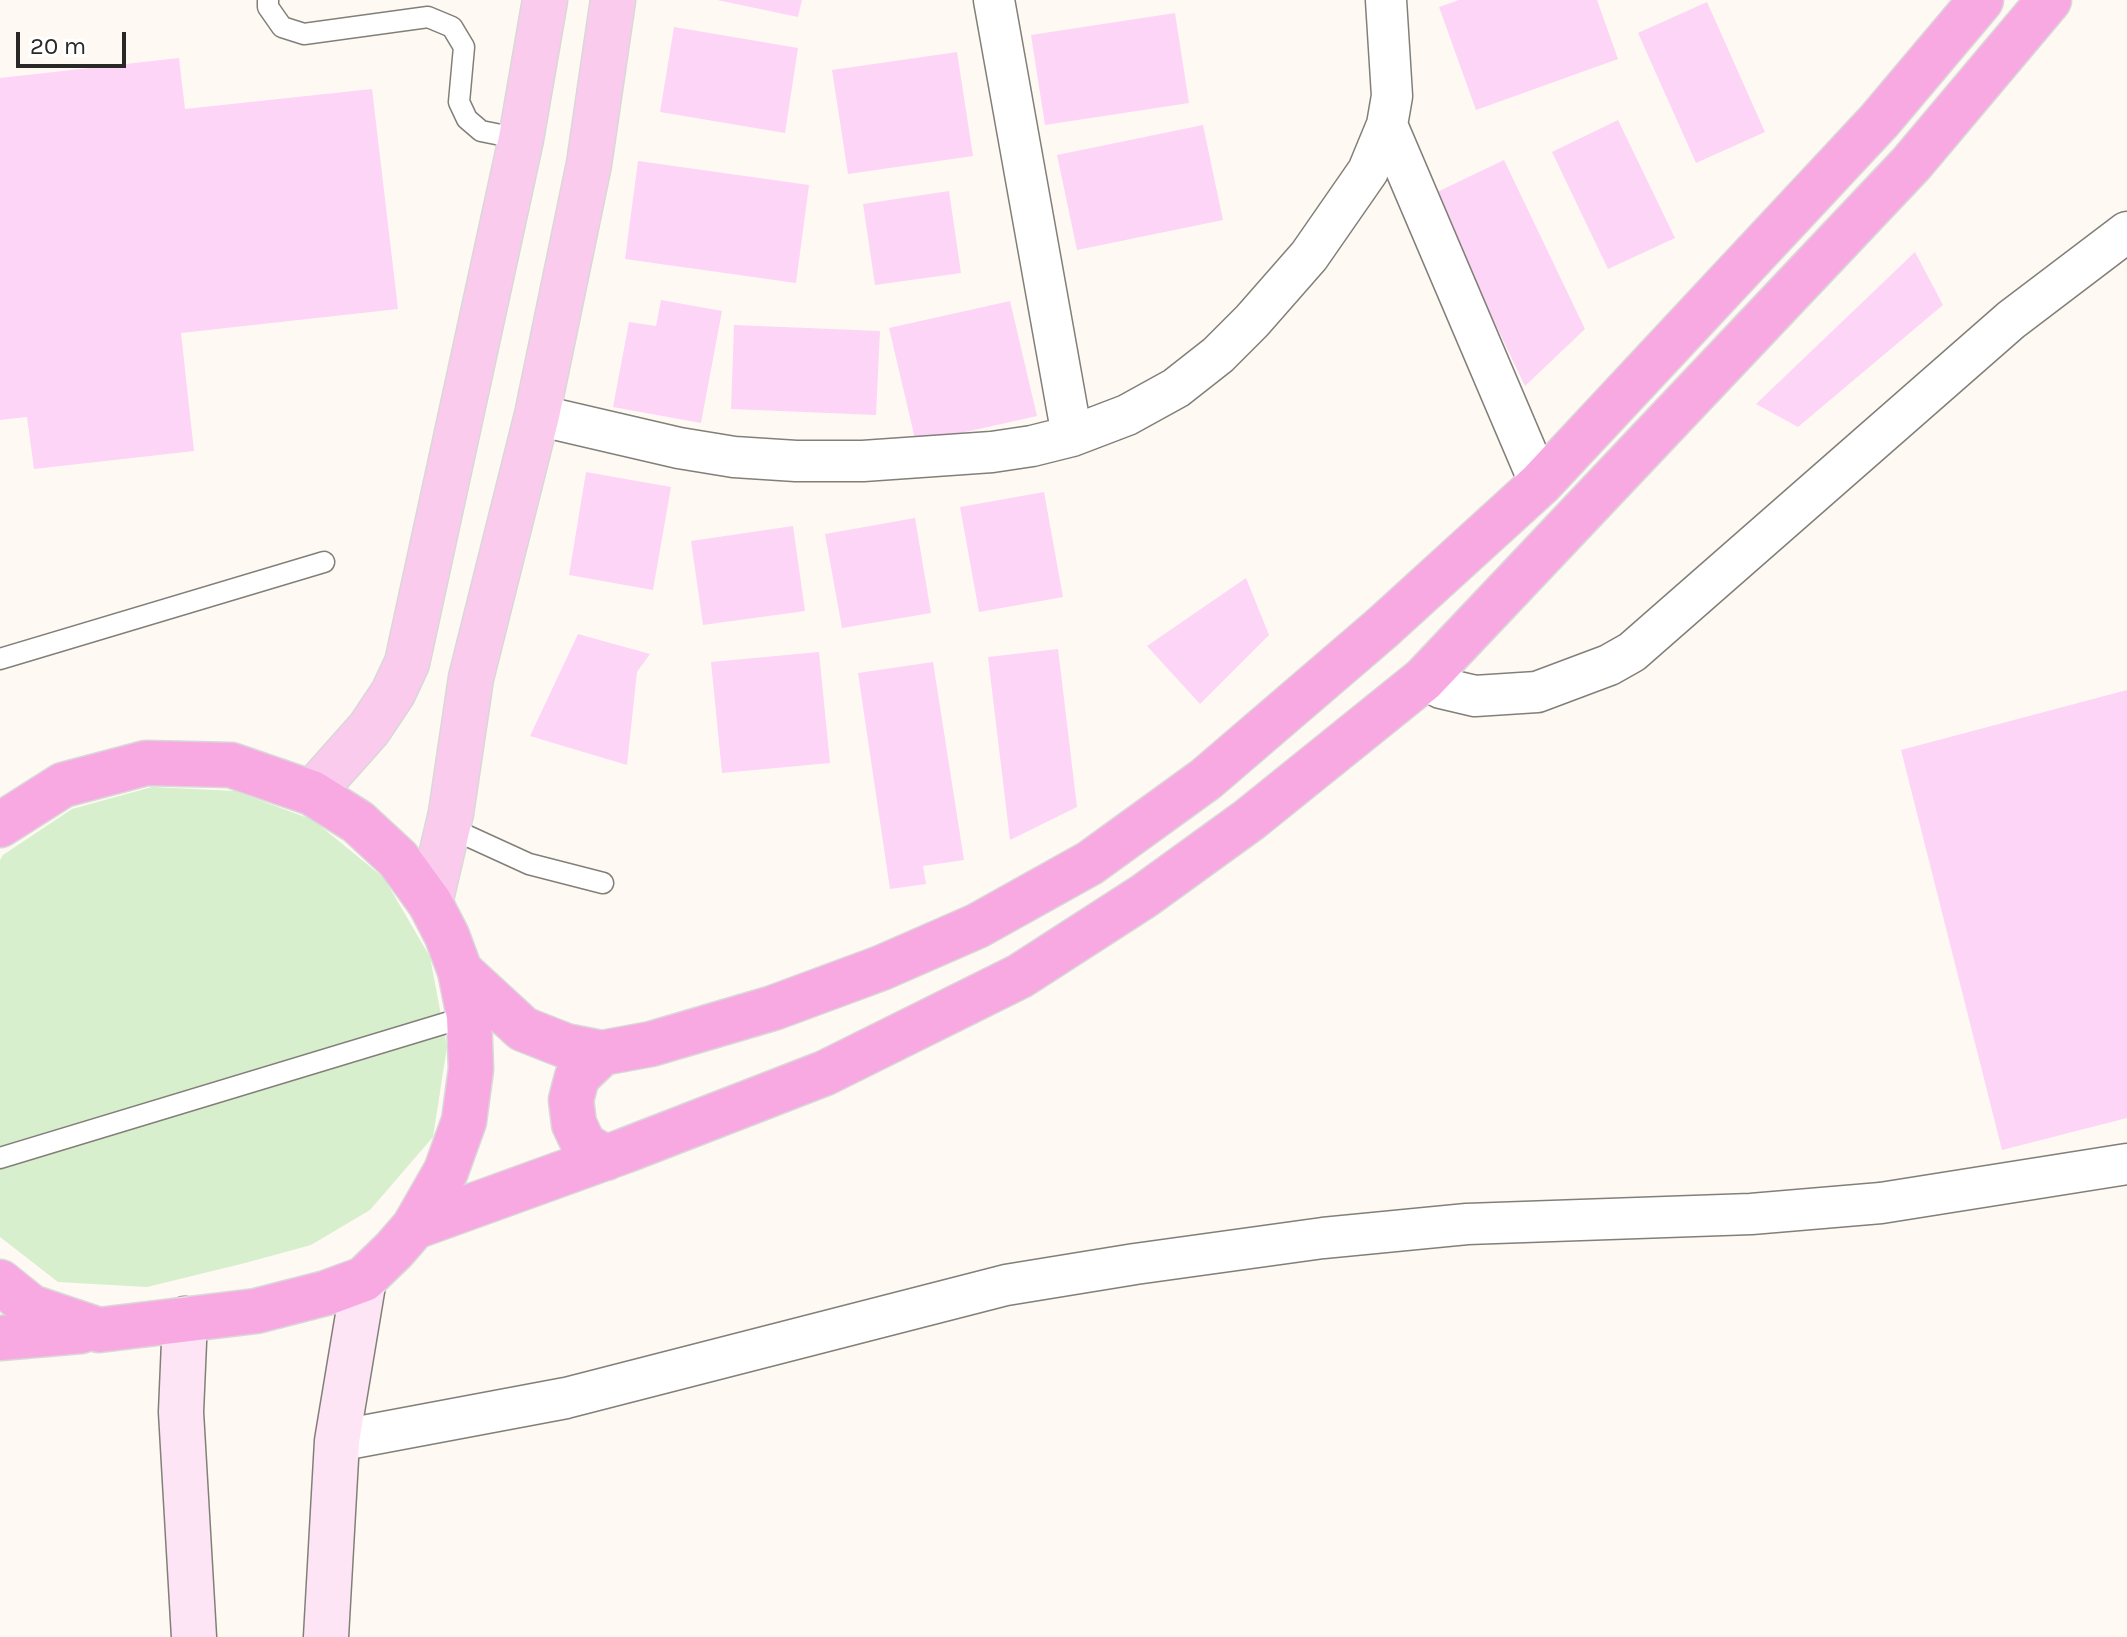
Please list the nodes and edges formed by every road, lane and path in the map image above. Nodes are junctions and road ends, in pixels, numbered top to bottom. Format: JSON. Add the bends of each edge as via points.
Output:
{"nodes":[{"id":1,"x":268,"y":0,"type":"edge"},
{"id":2,"x":994,"y":0,"type":"edge"},
{"id":3,"x":1386,"y":0,"type":"edge"},
{"id":4,"x":1981,"y":0,"type":"edge"},
{"id":5,"x":2049,"y":0,"type":"edge"},
{"id":6,"x":543,"y":11,"type":"edge"},
{"id":7,"x":611,"y":16,"type":"edge"},
{"id":8,"x":1387,"y":125,"type":"junction"},
{"id":9,"x":521,"y":139,"type":"junction"},
{"id":10,"x":2127,"y":232,"type":"edge"},
{"id":11,"x":537,"y":415,"type":"junction"},
{"id":12,"x":1072,"y":436,"type":"junction"},
{"id":13,"x":1540,"y":484,"type":"junction"},
{"id":14,"x":324,"y":562,"type":"dead end"},
{"id":15,"x":0,"y":659,"type":"edge"},
{"id":16,"x":1424,"y":679,"type":"junction"},
{"id":17,"x":312,"y":793,"type":"junction"},
{"id":18,"x":0,"y":825,"type":"edge"},
{"id":19,"x":448,"y":827,"type":"junction"},
{"id":20,"x":603,"y":883,"type":"dead end"},
{"id":21,"x":430,"y":903,"type":"junction"},
{"id":22,"x":460,"y":971,"type":"junction"},
{"id":23,"x":469,"y":1016,"type":"junction"},
{"id":24,"x":602,"y":1053,"type":"junction"},
{"id":25,"x":0,"y":1158,"type":"edge"},
{"id":26,"x":606,"y":1158,"type":"junction"},
{"id":27,"x":2127,"y":1164,"type":"edge"},
{"id":28,"x":414,"y":1227,"type":"junction"},
{"id":29,"x":364,"y":1279,"type":"junction"},
{"id":30,"x":0,"y":1282,"type":"edge"},
{"id":31,"x":185,"y":1319,"type":"junction"},
{"id":32,"x":99,"y":1330,"type":"junction"},
{"id":33,"x":0,"y":1338,"type":"edge"},
{"id":34,"x":337,"y":1441,"type":"junction"},
{"id":35,"x":194,"y":1637,"type":"edge"},
{"id":36,"x":326,"y":1637,"type":"edge"}],
"edges":[{"from":1,"to":9,"type":"lane","via":[[282,27],[304,34],[428,17],[452,27],[464,47],[459,102],[467,119],[481,131]]},
{"from":2,"to":12,"type":"street"},
{"from":3,"to":8,"type":"street","via":[[1392,96]]},
{"from":4,"to":13,"type":"highway","via":[[1879,121]]},
{"from":5,"to":16,"type":"highway","via":[[1911,164]]},
{"from":6,"to":7,"type":"main road"},
{"from":6,"to":9,"type":"main road"},
{"from":7,"to":11,"type":"main road","via":[[589,164]]},
{"from":8,"to":12,"type":"street","via":[[1368,171],[1309,256],[1218,355],[1176,388]]},
{"from":8,"to":13,"type":"street"},
{"from":9,"to":17,"type":"main road","via":[[407,663],[369,729]]},
{"from":10,"to":16,"type":"street","via":[[2011,320],[1632,652],[1537,692],[1475,696]]},
{"from":11,"to":12,"type":"street","via":[[679,448],[796,461],[992,452]]},
{"from":11,"to":19,"type":"main road","via":[[471,678]]},
{"from":13,"to":24,"type":"highway","via":[[1206,779],[1090,863],[977,926],[881,968],[758,1012]]},
{"from":14,"to":15,"type":"lane"},
{"from":16,"to":26,"type":"highway","via":[[1249,820],[1020,976],[825,1073]]},
{"from":17,"to":18,"type":"highway","via":[[231,765],[146,763],[63,785]]},
{"from":17,"to":21,"type":"highway","via":[[358,822],[398,859]]},
{"from":19,"to":20,"type":"lane","via":[[529,864]]},
{"from":19,"to":21,"type":"main road"},
{"from":21,"to":22,"type":"highway"},
{"from":22,"to":23,"type":"highway"},
{"from":22,"to":24,"type":"highway","via":[[523,1029]]},
{"from":23,"to":25,"type":"lane"},
{"from":23,"to":28,"type":"highway","via":[[471,1069],[464,1121],[446,1171]]},
{"from":24,"to":26,"type":"highway","via":[[577,1077],[571,1100],[584,1145]]},
{"from":26,"to":28,"type":"highway"},
{"from":27,"to":34,"type":"street","via":[[1881,1203],[1751,1214],[1467,1224],[1135,1264],[1006,1285],[566,1398]]},
{"from":28,"to":29,"type":"highway"},
{"from":29,"to":31,"type":"highway","via":[[256,1311]]},
{"from":29,"to":34,"type":"main road"},
{"from":30,"to":32,"type":"highway","via":[[31,1307]]},
{"from":31,"to":32,"type":"highway"},
{"from":31,"to":35,"type":"main road","via":[[181,1412]]},
{"from":32,"to":33,"type":"highway"},
{"from":34,"to":36,"type":"main road"}]}
